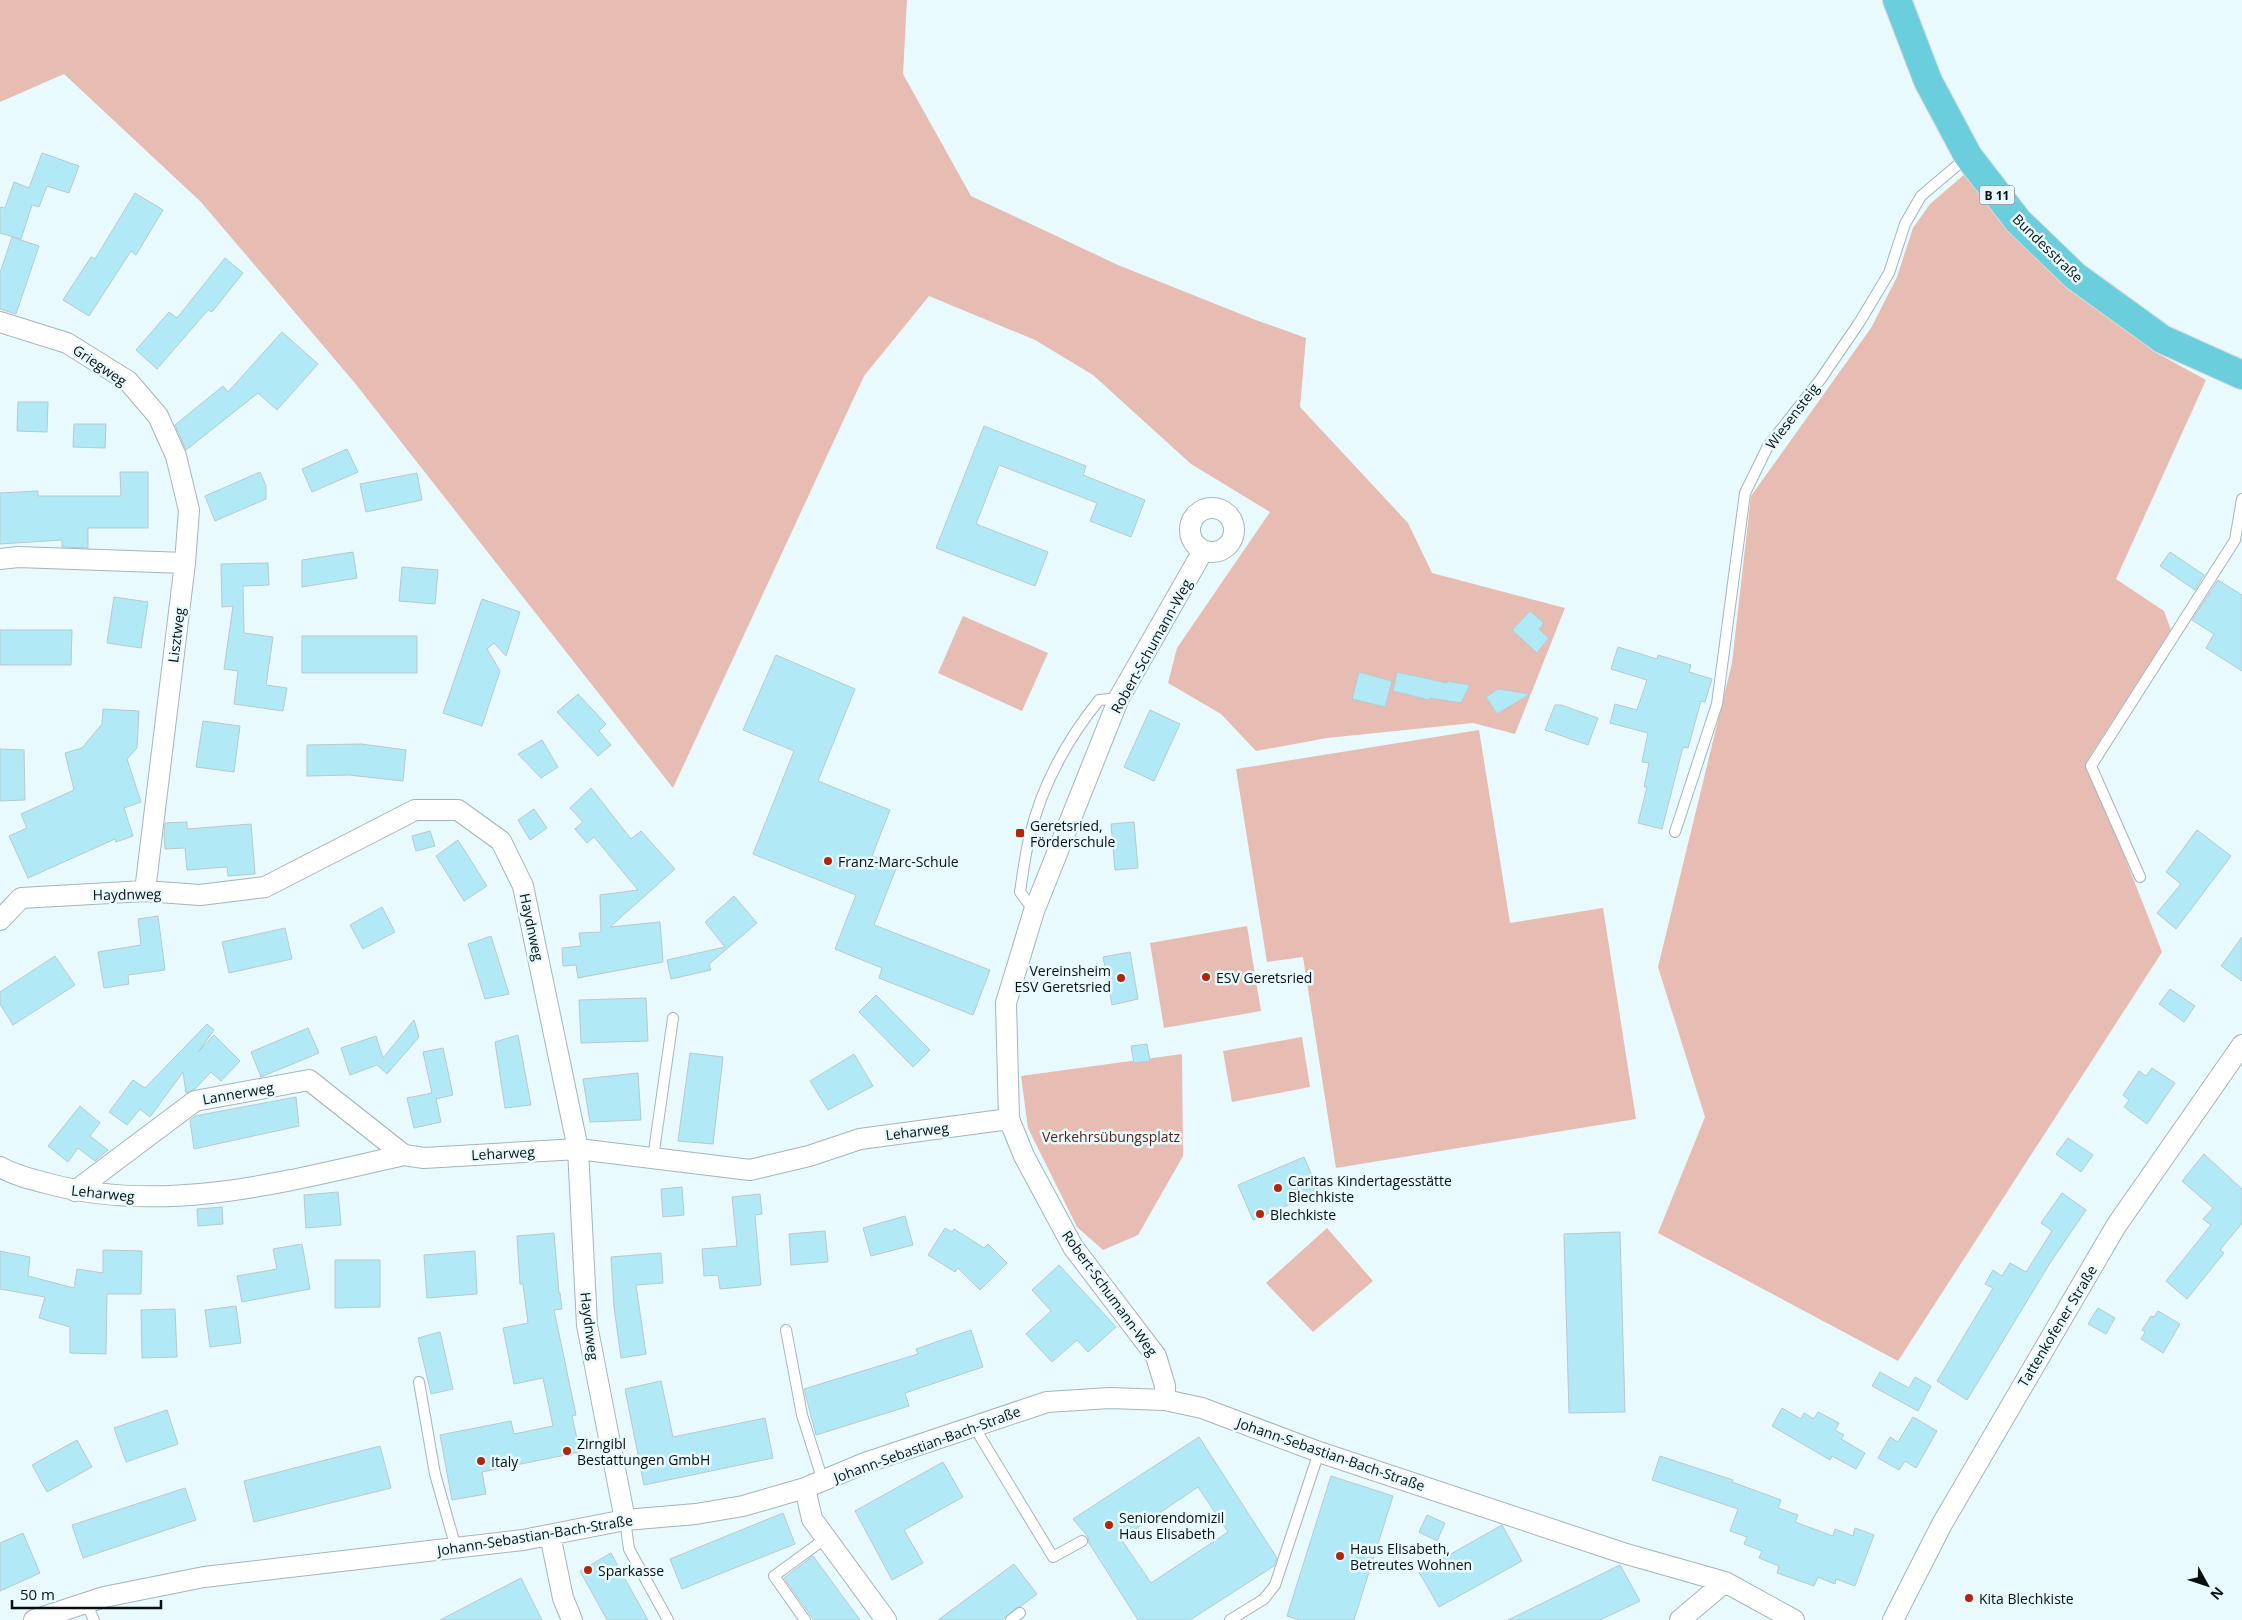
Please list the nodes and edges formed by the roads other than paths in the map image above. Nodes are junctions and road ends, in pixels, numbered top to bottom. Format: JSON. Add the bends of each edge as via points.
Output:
{"nodes":[{"id":1,"x":1897,"y":0,"type":"edge"},
{"id":2,"x":1968,"y":156,"type":"junction"},
{"id":3,"x":0,"y":322,"type":"edge"},
{"id":4,"x":2242,"y":375,"type":"edge"},
{"id":5,"x":2242,"y":499,"type":"edge"},
{"id":6,"x":1203,"y":551,"type":"dead end"},
{"id":7,"x":0,"y":559,"type":"edge"},
{"id":8,"x":185,"y":563,"type":"junction"},
{"id":9,"x":1119,"y":698,"type":"junction"},
{"id":10,"x":1675,"y":832,"type":"dead end"},
{"id":11,"x":2140,"y":877,"type":"dead end"},
{"id":12,"x":145,"y":891,"type":"junction"},
{"id":13,"x":1034,"y":911,"type":"junction"},
{"id":14,"x":0,"y":920,"type":"edge"},
{"id":15,"x":673,"y":1018,"type":"dead end"},
{"id":16,"x":2242,"y":1045,"type":"edge"},
{"id":17,"x":1009,"y":1119,"type":"junction"},
{"id":18,"x":578,"y":1149,"type":"junction"},
{"id":19,"x":404,"y":1155,"type":"junction"},
{"id":20,"x":653,"y":1158,"type":"junction"},
{"id":21,"x":0,"y":1167,"type":"edge"},
{"id":22,"x":75,"y":1191,"type":"junction"},
{"id":23,"x":786,"y":1330,"type":"dead end"},
{"id":24,"x":419,"y":1382,"type":"dead end"},
{"id":25,"x":1165,"y":1400,"type":"junction"},
{"id":26,"x":973,"y":1425,"type":"junction"},
{"id":27,"x":1319,"y":1452,"type":"junction"},
{"id":28,"x":814,"y":1484,"type":"junction"},
{"id":29,"x":625,"y":1520,"type":"junction"},
{"id":30,"x":550,"y":1535,"type":"junction"},
{"id":31,"x":826,"y":1538,"type":"junction"},
{"id":32,"x":1082,"y":1541,"type":"dead end"},
{"id":33,"x":456,"y":1548,"type":"junction"},
{"id":34,"x":1725,"y":1582,"type":"junction"},
{"id":35,"x":90,"y":1611,"type":"edge"},
{"id":36,"x":1020,"y":1613,"type":"dead end"},
{"id":37,"x":34,"y":1620,"type":"edge"},
{"id":38,"x":572,"y":1620,"type":"edge"},
{"id":39,"x":668,"y":1620,"type":"edge"},
{"id":40,"x":805,"y":1620,"type":"edge"},
{"id":41,"x":886,"y":1620,"type":"edge"},
{"id":42,"x":1011,"y":1620,"type":"edge"},
{"id":43,"x":1230,"y":1620,"type":"edge"},
{"id":44,"x":1680,"y":1620,"type":"edge"},
{"id":45,"x":1794,"y":1620,"type":"edge"},
{"id":46,"x":1893,"y":1620,"type":"edge"}],
"edges":[{"from":1,"to":2,"type":"main road","name":"Bundesstraße","number":"B 11","via":[[1928,81]]},
{"from":2,"to":4,"type":"main road","name":"Bundesstraße","number":"B 11","via":[[2018,221],[2075,276],[2162,339]]},
{"from":2,"to":10,"type":"lane","name":"Wiesensteig","via":[[1921,196],[1905,224],[1889,273],[1820,380],[1768,446],[1745,493],[1717,704]]},
{"from":3,"to":8,"type":"street","name":"Griegweg","via":[[67,343],[128,382],[158,416],[176,456],[189,510]]},
{"from":5,"to":11,"type":"lane","via":[[2235,540],[2091,766]]},
{"from":6,"to":9,"type":"street","name":"Robert-Schumann-Weg"},
{"from":7,"to":8,"type":"street"},
{"from":8,"to":12,"type":"street","name":"Lisztweg"},
{"from":9,"to":13,"type":"street","name":"Robert-Schumann-Weg"},
{"from":9,"to":13,"type":"lane","via":[[1099,700],[1076,728],[1055,765],[1030,835],[1020,892]]},
{"from":12,"to":14,"type":"street","name":"Haydnweg","via":[[21,898]]},
{"from":12,"to":18,"type":"street","name":"Haydnweg","via":[[200,895],[265,887],[415,810],[458,810],[500,841],[523,886]]},
{"from":13,"to":17,"type":"street","name":"Robert-Schumann-Weg","via":[[1006,1003]]},
{"from":15,"to":20,"type":"lane"},
{"from":16,"to":46,"type":"street","name":"Tattenkofener Straße","via":[[2116,1226],[1952,1507]]},
{"from":17,"to":20,"type":"street","name":"Leharweg","via":[[860,1139],[809,1156],[750,1170]]},
{"from":17,"to":25,"type":"street","name":"Robert-Schumann-Weg","via":[[1024,1156],[1073,1247],[1156,1356],[1165,1386]]},
{"from":18,"to":19,"type":"street","name":"Leharweg","via":[[424,1158]]},
{"from":18,"to":20,"type":"street","name":"Leharweg"},
{"from":18,"to":29,"type":"street","name":"Haydnweg","via":[[587,1325]]},
{"from":19,"to":22,"type":"street","name":"Leharweg","via":[[252,1188],[141,1197]]},
{"from":19,"to":22,"type":"street","name":"Lannerweg","via":[[308,1080],[195,1101]]},
{"from":21,"to":22,"type":"street","name":"Leharweg","via":[[10,1173]]},
{"from":23,"to":28,"type":"lane"},
{"from":24,"to":33,"type":"lane","via":[[435,1474]]},
{"from":25,"to":26,"type":"street","name":"Johann-Sebastian-Bach-Straße","via":[[1110,1398],[1047,1402]]},
{"from":25,"to":27,"type":"street","name":"Johann-Sebastian-Bach-Straße","via":[[1202,1408]]},
{"from":26,"to":28,"type":"street","name":"Johann-Sebastian-Bach-Straße"},
{"from":26,"to":32,"type":"lane","via":[[1053,1557]]},
{"from":27,"to":34,"type":"street","name":"Johann-Sebastian-Bach-Straße","via":[[1623,1553]]},
{"from":27,"to":43,"type":"lane","via":[[1275,1585],[1264,1599]]},
{"from":28,"to":29,"type":"street","name":"Johann-Sebastian-Bach-Straße","via":[[743,1506]]},
{"from":28,"to":31,"type":"street","via":[[812,1519]]},
{"from":29,"to":30,"type":"street","name":"Johann-Sebastian-Bach-Straße"},
{"from":29,"to":39,"type":"lane","via":[[629,1549]]},
{"from":30,"to":33,"type":"street","name":"Johann-Sebastian-Bach-Straße"},
{"from":30,"to":38,"type":"street"},
{"from":31,"to":40,"type":"lane","via":[[774,1576]]},
{"from":31,"to":41,"type":"street"},
{"from":33,"to":35,"type":"street","name":"Johann-Sebastian-Bach-Straße","via":[[204,1577],[104,1597]]},
{"from":34,"to":44,"type":"street"},
{"from":34,"to":45,"type":"street","name":"Johann-Sebastian-Bach-Straße"},
{"from":35,"to":37,"type":"street","name":"Johann-Sebastian-Bach-Straße"},
{"from":36,"to":42,"type":"lane"}]}
